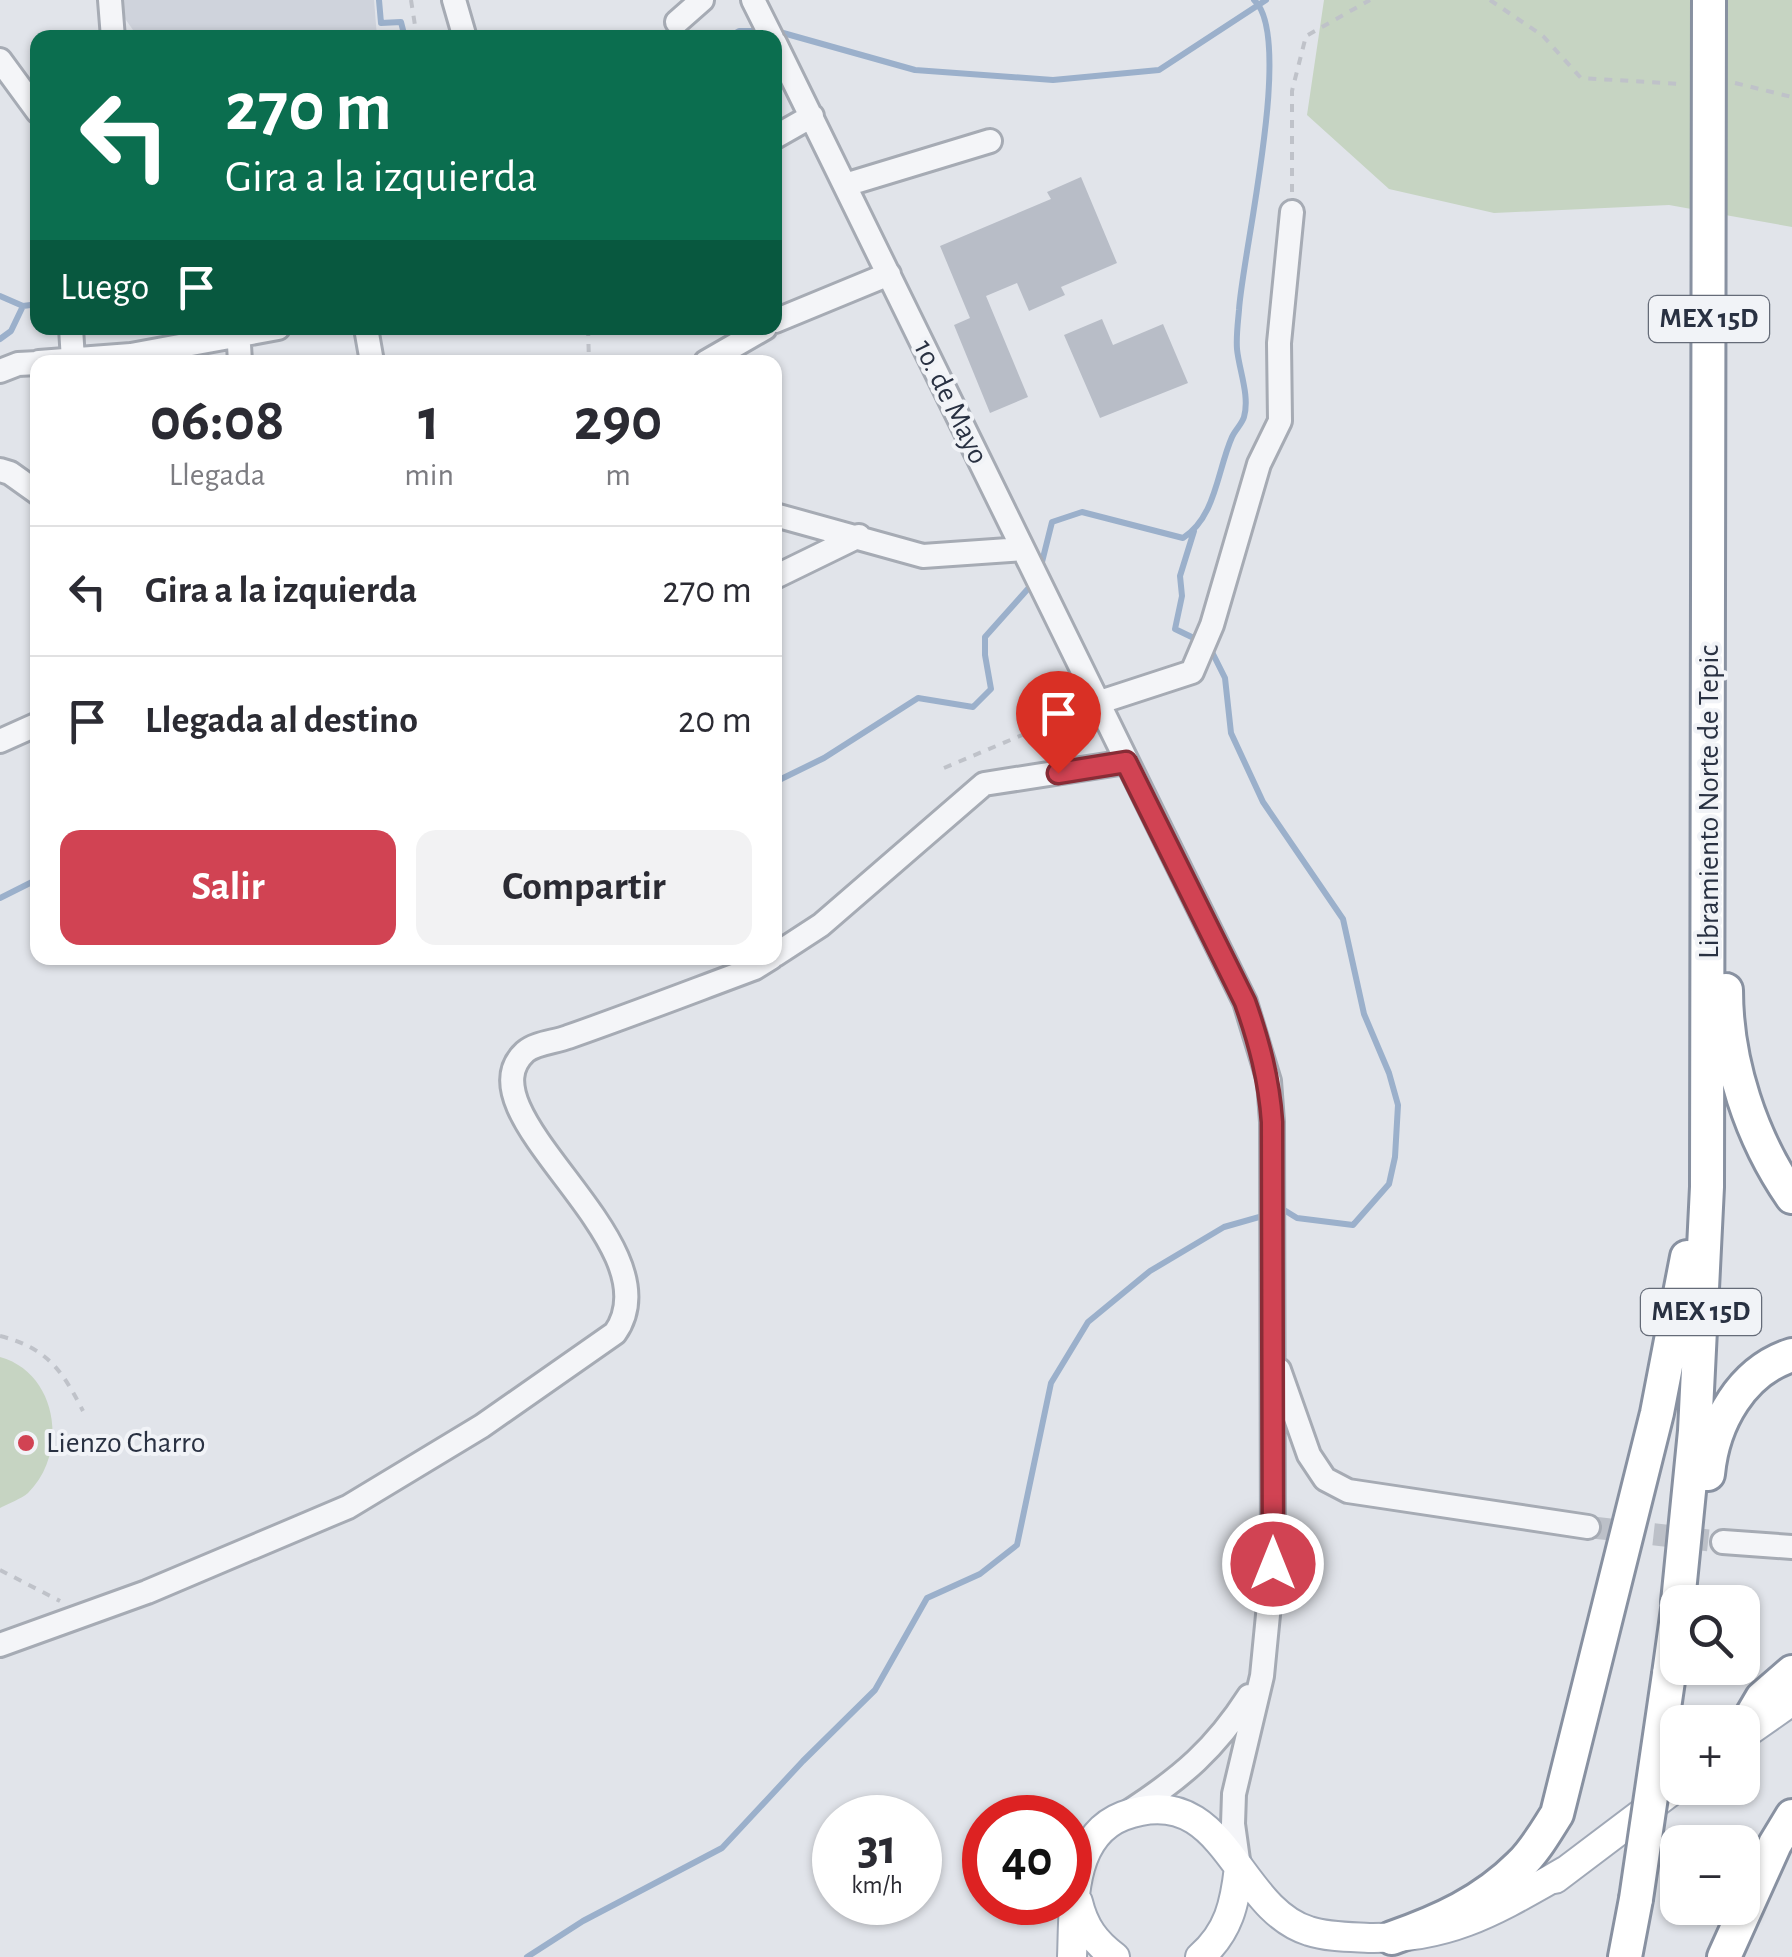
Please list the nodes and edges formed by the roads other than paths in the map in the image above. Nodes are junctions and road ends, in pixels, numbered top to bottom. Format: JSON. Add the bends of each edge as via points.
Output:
{"nodes":[{"id":1,"x":110,"y":0,"type":"edge"},
{"id":2,"x":454,"y":0,"type":"edge"},
{"id":3,"x":702,"y":0,"type":"edge"},
{"id":4,"x":754,"y":0,"type":"edge"},
{"id":5,"x":1708,"y":0,"type":"edge"},
{"id":6,"x":676,"y":22,"type":"dead end"},
{"id":7,"x":112,"y":30,"type":"edge"},
{"id":8,"x":462,"y":30,"type":"edge"},
{"id":9,"x":769,"y":30,"type":"edge"},
{"id":10,"x":782,"y":56,"type":"edge"},
{"id":11,"x":0,"y":60,"type":"edge"},
{"id":12,"x":30,"y":101,"type":"edge"},
{"id":13,"x":807,"y":107,"type":"junction"},
{"id":14,"x":782,"y":131,"type":"edge"},
{"id":15,"x":990,"y":141,"type":"dead end"},
{"id":16,"x":845,"y":185,"type":"junction"},
{"id":17,"x":1292,"y":212,"type":"road end"},
{"id":18,"x":889,"y":274,"type":"junction"},
{"id":19,"x":782,"y":318,"type":"edge"},
{"id":20,"x":226,"y":335,"type":"edge"},
{"id":21,"x":753,"y":335,"type":"edge"},
{"id":22,"x":148,"y":355,"type":"edge"},
{"id":23,"x":718,"y":355,"type":"edge"},
{"id":24,"x":30,"y":364,"type":"edge"},
{"id":25,"x":0,"y":371,"type":"edge"},
{"id":26,"x":0,"y":470,"type":"edge"},
{"id":27,"x":30,"y":488,"type":"edge"},
{"id":28,"x":782,"y":516,"type":"edge"},
{"id":29,"x":859,"y":536,"type":"junction"},
{"id":30,"x":1023,"y":549,"type":"junction"},
{"id":31,"x":782,"y":574,"type":"edge"},
{"id":32,"x":1710,"y":638,"type":"junction"},
{"id":33,"x":1097,"y":703,"type":"junction"},
{"id":34,"x":30,"y":727,"type":"edge"},
{"id":35,"x":0,"y":740,"type":"edge"},
{"id":36,"x":1126,"y":762,"type":"junction"},
{"id":37,"x":782,"y":950,"type":"edge"},
{"id":38,"x":760,"y":965,"type":"edge"},
{"id":39,"x":1708,"y":1022,"type":"junction"},
{"id":40,"x":1792,"y":1197,"type":"edge"},
{"id":41,"x":1273,"y":1352,"type":"junction"},
{"id":42,"x":1792,"y":1355,"type":"edge"},
{"id":43,"x":1588,"y":1527,"type":"tunnel mouth"},
{"id":44,"x":1723,"y":1542,"type":"tunnel mouth"},
{"id":45,"x":1792,"y":1547,"type":"edge"},
{"id":46,"x":1680,"y":1585,"type":"edge"},
{"id":47,"x":1697,"y":1585,"type":"edge"},
{"id":48,"x":0,"y":1645,"type":"edge"},
{"id":49,"x":1792,"y":1672,"type":"edge"},
{"id":50,"x":1262,"y":1676,"type":"junction"},
{"id":51,"x":1671,"y":1685,"type":"edge"},
{"id":52,"x":1792,"y":1701,"type":"edge"},
{"id":53,"x":1758,"y":1705,"type":"edge"},
{"id":54,"x":1760,"y":1722,"type":"edge"},
{"id":55,"x":1660,"y":1800,"type":"edge"},
{"id":56,"x":1792,"y":1816,"type":"edge"},
{"id":57,"x":1119,"y":1818,"type":"junction"},
{"id":58,"x":1092,"y":1843,"type":"edge"},
{"id":59,"x":1239,"y":1866,"type":"junction"},
{"id":60,"x":1567,"y":1870,"type":"junction"},
{"id":61,"x":1074,"y":1925,"type":"edge"},
{"id":62,"x":1085,"y":1925,"type":"edge"},
{"id":63,"x":1392,"y":1938,"type":"junction"},
{"id":64,"x":1072,"y":1957,"type":"edge"},
{"id":65,"x":1116,"y":1957,"type":"edge"},
{"id":66,"x":1200,"y":1957,"type":"edge"},
{"id":67,"x":1360,"y":1957,"type":"edge"},
{"id":68,"x":1624,"y":1957,"type":"edge"},
{"id":69,"x":1724,"y":1957,"type":"edge"}],
"edges":[{"from":1,"to":7,"type":"street"},
{"from":2,"to":8,"type":"street"},
{"from":3,"to":6,"type":"street"},
{"from":4,"to":9,"type":"street","name":"1o. de Mayo"},
{"from":5,"to":32,"type":"highway","name":"Libramiento Norte de Tepic","number":"MEX 15D"},
{"from":10,"to":13,"type":"street","name":"1o. de Mayo"},
{"from":11,"to":12,"type":"street"},
{"from":13,"to":14,"type":"street"},
{"from":13,"to":16,"type":"street","name":"1o. de Mayo"},
{"from":15,"to":16,"type":"street"},
{"from":16,"to":18,"type":"street","name":"1o. de Mayo"},
{"from":17,"to":33,"type":"street","via":[[1279,343],[1280,420],[1259,464],[1205,641],[1192,672]]},
{"from":18,"to":19,"type":"street"},
{"from":18,"to":30,"type":"street","name":"1o. de Mayo"},
{"from":20,"to":22,"type":"street"},
{"from":21,"to":23,"type":"street"},
{"from":24,"to":25,"type":"street"},
{"from":26,"to":27,"type":"street"},
{"from":28,"to":29,"type":"street"},
{"from":29,"to":30,"type":"street","via":[[923,556]]},
{"from":29,"to":31,"type":"street"},
{"from":30,"to":33,"type":"street","name":"1o. de Mayo"},
{"from":32,"to":39,"type":"highway","name":"Libramiento Norte de Tepic","number":"MEX 15D"},
{"from":32,"to":40,"type":"highway","via":[[1729,675],[1726,1003],[1740,1090],[1770,1165]]},
{"from":33,"to":36,"type":"street","name":"1o. de Mayo"},
{"from":34,"to":35,"type":"street"},
{"from":36,"to":37,"type":"street","via":[[984,784],[821,925]]},
{"from":36,"to":41,"type":"street","name":"1o. de Mayo","via":[[1259,1039],[1269,1080]]},
{"from":38,"to":48,"type":"street","via":[[528,1048],[512,1066],[512,1094],[522,1120],[579,1193],[628,1291],[626,1317],[614,1334],[482,1426],[348,1506]]},
{"from":39,"to":46,"type":"highway","name":"Libramiento Norte de Tepic","number":"MEX 15D","via":[[1697,1393]]},
{"from":39,"to":63,"type":"highway","via":[[1694,1042],[1688,1253],[1558,1814],[1522,1864],[1474,1904]]},
{"from":41,"to":43,"type":"street","via":[[1309,1456],[1326,1479],[1348,1491]]},
{"from":41,"to":50,"type":"street","name":"1o. de Mayo","via":[[1273,1564]]},
{"from":42,"to":47,"type":"highway","via":[[1772,1361],[1733,1396],[1710,1452]]},
{"from":44,"to":45,"type":"street"},
{"from":49,"to":53,"type":"highway"},
{"from":50,"to":57,"type":"street","via":[[1224,1734],[1188,1772]]},
{"from":50,"to":59,"type":"street","name":"1o. de Mayo","via":[[1234,1794]]},
{"from":51,"to":68,"type":"highway","name":"Libramiento Norte de Tepic","number":"MEX 15D","bridge":true},
{"from":52,"to":54,"type":"main road"},
{"from":55,"to":60,"type":"main road"},
{"from":56,"to":69,"type":"highway"},
{"from":57,"to":58,"type":"main road"},
{"from":57,"to":59,"type":"main road","via":[[1147,1809],[1176,1811],[1203,1824]]},
{"from":59,"to":63,"type":"main road","via":[[1274,1909],[1307,1931]]},
{"from":59,"to":66,"type":"main road","via":[[1225,1930]]},
{"from":60,"to":63,"type":"main road","via":[[1476,1920]]},
{"from":60,"to":67,"type":"main road","via":[[1480,1930]]},
{"from":61,"to":64,"type":"main road"},
{"from":62,"to":65,"type":"main road"}]}
